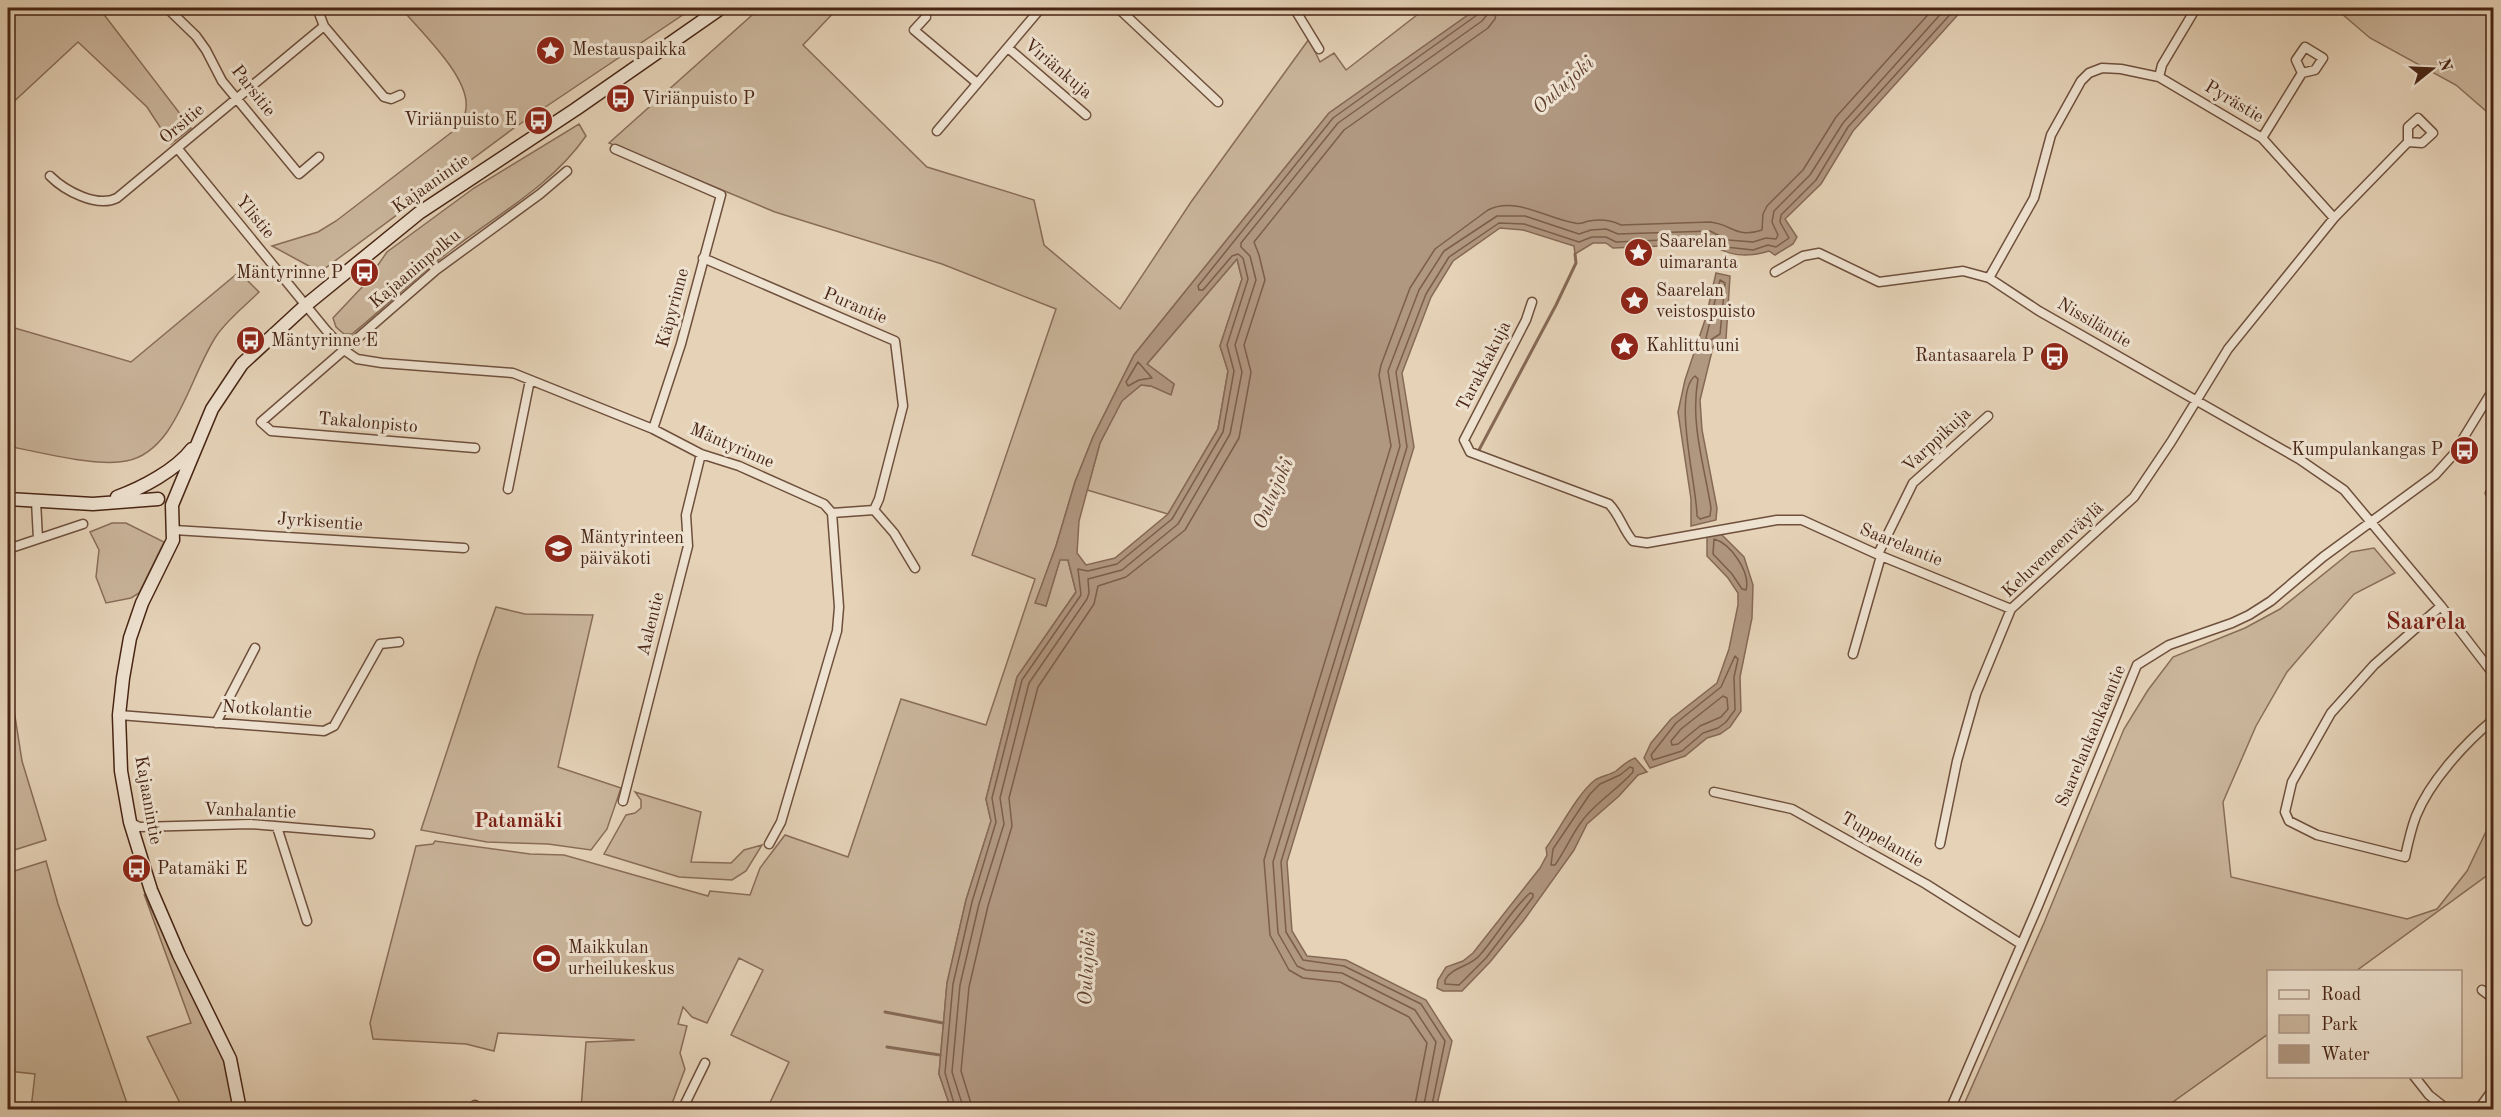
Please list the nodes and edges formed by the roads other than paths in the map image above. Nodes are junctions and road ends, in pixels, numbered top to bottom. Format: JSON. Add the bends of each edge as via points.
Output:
{"nodes":[{"id":1,"x":167,"y":8,"type":"edge"},
{"id":2,"x":317,"y":8,"type":"edge"},
{"id":3,"x":721,"y":8,"type":"edge"},
{"id":4,"x":1041,"y":8,"type":"edge"},
{"id":5,"x":1118,"y":8,"type":"edge"},
{"id":6,"x":1294,"y":8,"type":"edge"},
{"id":7,"x":2196,"y":8,"type":"edge"},
{"id":8,"x":926,"y":17,"type":"dead end"},
{"id":9,"x":324,"y":26,"type":"junction"},
{"id":10,"x":1008,"y":48,"type":"junction"},
{"id":11,"x":1319,"y":49,"type":"dead end"},
{"id":12,"x":2301,"y":73,"type":"dead end"},
{"id":13,"x":2159,"y":76,"type":"junction"},
{"id":14,"x":977,"y":83,"type":"junction"},
{"id":15,"x":400,"y":95,"type":"dead end"},
{"id":16,"x":237,"y":100,"type":"junction"},
{"id":17,"x":1218,"y":102,"type":"dead end"},
{"id":18,"x":1086,"y":115,"type":"dead end"},
{"id":19,"x":937,"y":131,"type":"dead end"},
{"id":20,"x":2262,"y":138,"type":"junction"},
{"id":21,"x":2408,"y":142,"type":"dead end"},
{"id":22,"x":178,"y":149,"type":"junction"},
{"id":23,"x":615,"y":149,"type":"dead end"},
{"id":24,"x":319,"y":157,"type":"dead end"},
{"id":25,"x":567,"y":171,"type":"dead end"},
{"id":26,"x":50,"y":176,"type":"dead end"},
{"id":27,"x":2334,"y":218,"type":"junction"},
{"id":28,"x":703,"y":258,"type":"junction"},
{"id":29,"x":1775,"y":272,"type":"dead end"},
{"id":30,"x":1989,"y":278,"type":"junction"},
{"id":31,"x":1532,"y":302,"type":"dead end"},
{"id":32,"x":306,"y":305,"type":"junction"},
{"id":33,"x":344,"y":350,"type":"junction"},
{"id":34,"x":530,"y":380,"type":"junction"},
{"id":35,"x":2493,"y":388,"type":"edge"},
{"id":36,"x":2194,"y":400,"type":"junction"},
{"id":37,"x":1988,"y":416,"type":"dead end"},
{"id":38,"x":261,"y":422,"type":"joint"},
{"id":39,"x":653,"y":429,"type":"junction"},
{"id":40,"x":202,"y":432,"type":"junction"},
{"id":41,"x":1465,"y":445,"type":"joint"},
{"id":42,"x":475,"y":448,"type":"dead end"},
{"id":43,"x":701,"y":454,"type":"junction"},
{"id":44,"x":159,"y":476,"type":"junction"},
{"id":45,"x":508,"y":489,"type":"dead end"},
{"id":46,"x":178,"y":493,"type":"junction"},
{"id":47,"x":8,"y":499,"type":"edge"},
{"id":48,"x":160,"y":500,"type":"junction"},
{"id":49,"x":36,"y":501,"type":"junction"},
{"id":50,"x":93,"y":504,"type":"junction"},
{"id":51,"x":874,"y":510,"type":"junction"},
{"id":52,"x":832,"y":513,"type":"junction"},
{"id":53,"x":2371,"y":521,"type":"junction"},
{"id":54,"x":83,"y":524,"type":"dead end"},
{"id":55,"x":174,"y":527,"type":"junction"},
{"id":56,"x":38,"y":539,"type":"junction"},
{"id":57,"x":465,"y":548,"type":"dead end"},
{"id":58,"x":8,"y":549,"type":"edge"},
{"id":59,"x":1879,"y":555,"type":"junction"},
{"id":60,"x":915,"y":568,"type":"dead end"},
{"id":61,"x":2441,"y":606,"type":"junction"},
{"id":62,"x":2011,"y":609,"type":"junction"},
{"id":63,"x":399,"y":642,"type":"dead end"},
{"id":64,"x":255,"y":648,"type":"dead end"},
{"id":65,"x":1853,"y":654,"type":"dead end"},
{"id":66,"x":2493,"y":675,"type":"edge"},
{"id":67,"x":119,"y":715,"type":"junction"},
{"id":68,"x":2493,"y":719,"type":"edge"},
{"id":69,"x":216,"y":723,"type":"junction"},
{"id":70,"x":1714,"y":792,"type":"dead end"},
{"id":71,"x":623,"y":801,"type":"dead end"},
{"id":72,"x":130,"y":822,"type":"junction"},
{"id":73,"x":277,"y":827,"type":"junction"},
{"id":74,"x":370,"y":834,"type":"dead end"},
{"id":75,"x":769,"y":844,"type":"dead end"},
{"id":76,"x":1940,"y":844,"type":"dead end"},
{"id":77,"x":307,"y":921,"type":"dead end"},
{"id":78,"x":2021,"y":944,"type":"junction"},
{"id":79,"x":2482,"y":990,"type":"dead end"},
{"id":80,"x":2493,"y":999,"type":"edge"},
{"id":81,"x":705,"y":1063,"type":"dead end"},
{"id":82,"x":2415,"y":1078,"type":"edge"},
{"id":83,"x":2493,"y":1088,"type":"edge"},
{"id":84,"x":240,"y":1110,"type":"edge"},
{"id":85,"x":682,"y":1110,"type":"edge"},
{"id":86,"x":1950,"y":1110,"type":"edge"},
{"id":87,"x":2448,"y":1110,"type":"edge"},
{"id":88,"x":2478,"y":1110,"type":"edge"}],
"edges":[{"from":1,"to":16,"type":"street","name":"Parsitie","via":[[196,36]]},
{"from":2,"to":9,"type":"street"},
{"from":3,"to":32,"type":"main road","name":"Kajaanintie","via":[[419,213]]},
{"from":4,"to":10,"type":"street"},
{"from":5,"to":17,"type":"street"},
{"from":6,"to":11,"type":"street"},
{"from":7,"to":13,"type":"street"},
{"from":8,"to":14,"type":"street","via":[[914,30]]},
{"from":9,"to":15,"type":"street","via":[[384,97]]},
{"from":9,"to":16,"type":"street","name":"Orsitie"},
{"from":10,"to":14,"type":"street"},
{"from":10,"to":18,"type":"street","name":"Viriänkuja"},
{"from":12,"to":20,"type":"street"},
{"from":13,"to":20,"type":"street","name":"Pyrästie"},
{"from":13,"to":30,"type":"street","name":"Pyrästie","via":[[2102,68],[2080,81],[2051,135],[2034,198]]},
{"from":14,"to":19,"type":"street"},
{"from":16,"to":22,"type":"street","name":"Orsitie"},
{"from":16,"to":24,"type":"street","name":"Parsitie","via":[[299,174]]},
{"from":20,"to":27,"type":"street","name":"Pyrästie"},
{"from":21,"to":27,"type":"street"},
{"from":22,"to":26,"type":"street","name":"Orsitie","via":[[122,195],[105,202],[62,187]]},
{"from":22,"to":32,"type":"street","name":"Ylistie"},
{"from":23,"to":28,"type":"street","name":"Käpyrinne","via":[[721,195]]},
{"from":25,"to":33,"type":"street","name":"Kajaaninpolku","via":[[436,270]]},
{"from":27,"to":36,"type":"street","via":[[2228,349]]},
{"from":28,"to":39,"type":"street","name":"Käpyrinne","via":[[681,344]]},
{"from":28,"to":51,"type":"street","name":"Purantie","via":[[894,341],[903,406]]},
{"from":29,"to":30,"type":"street","name":"Nissiläntie","via":[[1803,256],[1820,253],[1879,282],[1963,271]]},
{"from":30,"to":36,"type":"street","name":"Nissiläntie"},
{"from":31,"to":41,"type":"street","name":"Tarakkakuja","via":[[1464,440]]},
{"from":32,"to":33,"type":"street","name":"Mäntyrinne"},
{"from":32,"to":40,"type":"main road","name":"Kajaanintie","via":[[242,363]]},
{"from":33,"to":34,"type":"street","name":"Mäntyrinne","via":[[357,359],[513,373]]},
{"from":33,"to":38,"type":"street","name":"Kajaaninpolku"},
{"from":34,"to":39,"type":"street","name":"Mäntyrinne"},
{"from":34,"to":45,"type":"street"},
{"from":35,"to":53,"type":"street","name":"Saarelankankaantie","via":[[2453,455],[2435,475]]},
{"from":36,"to":53,"type":"street","name":"Nissiläntie","via":[[2322,474],[2344,490]]},
{"from":36,"to":62,"type":"street","name":"Keluveneenväylä","via":[[2171,442],[2133,496]]},
{"from":37,"to":59,"type":"street","name":"Varppikuja","via":[[1913,483]]},
{"from":38,"to":42,"type":"street","name":"Takalonpisto","via":[[271,431]]},
{"from":39,"to":43,"type":"street","name":"Mäntyrinne"},
{"from":40,"to":44,"type":"main road","name":"Kajaanintie","via":[[178,465]]},
{"from":40,"to":46,"type":"main road","name":"Kajaanintie"},
{"from":41,"to":59,"type":"street","name":"Saarelantie","via":[[1470,452],[1499,464],[1609,504],[1633,542],[1647,543],[1777,520],[1802,520]]},
{"from":43,"to":52,"type":"street","name":"Mäntyrinne","via":[[739,466],[824,504]]},
{"from":43,"to":71,"type":"street","name":"Aalentie","via":[[686,515],[688,546]]},
{"from":44,"to":46,"type":"main road","via":[[176,477]]},
{"from":44,"to":48,"type":"main road","via":[[152,491]]},
{"from":44,"to":50,"type":"main road","name":"Kajaanintie","via":[[126,494]]},
{"from":46,"to":48,"type":"main road","via":[[167,501]]},
{"from":46,"to":55,"type":"main road","name":"Kajaanintie","via":[[171,513]]},
{"from":47,"to":49,"type":"main road"},
{"from":48,"to":50,"type":"main road"},
{"from":48,"to":55,"type":"main road"},
{"from":49,"to":50,"type":"main road"},
{"from":49,"to":56,"type":"street"},
{"from":51,"to":52,"type":"street"},
{"from":51,"to":60,"type":"street","via":[[894,533]]},
{"from":52,"to":75,"type":"street","via":[[839,607],[837,631],[782,822]]},
{"from":53,"to":61,"type":"street","name":"Nissiläntie"},
{"from":53,"to":78,"type":"street","name":"Saarelankankaantie","via":[[2249,615],[2169,645],[2137,665]]},
{"from":54,"to":56,"type":"street"},
{"from":55,"to":57,"type":"street","name":"Jyrkisentie"},
{"from":55,"to":67,"type":"main road","name":"Kajaanintie","via":[[173,540],[142,603],[130,638]]},
{"from":56,"to":58,"type":"street"},
{"from":59,"to":62,"type":"street","name":"Saarelantie"},
{"from":59,"to":65,"type":"street","name":"Varppikuja"},
{"from":61,"to":66,"type":"street","name":"Nissiläntie"},
{"from":61,"to":68,"type":"street","via":[[2374,665],[2331,713],[2292,782],[2285,812],[2289,822],[2317,835],[2405,857],[2416,815],[2439,777]]},
{"from":62,"to":76,"type":"street","name":"Keluveneenväylä","via":[[1976,694]]},
{"from":63,"to":69,"type":"street","name":"Notkolantie","via":[[380,644],[334,726],[324,731]]},
{"from":64,"to":69,"type":"street"},
{"from":67,"to":69,"type":"street","name":"Notkolantie"},
{"from":67,"to":72,"type":"main road","name":"Kajaanintie"},
{"from":70,"to":78,"type":"street","name":"Tuppelantie","via":[[1792,809],[1926,884]]},
{"from":72,"to":73,"type":"street","name":"Vanhalantie","via":[[139,827]]},
{"from":72,"to":84,"type":"main road","name":"Kajaanintie","via":[[164,922],[230,1059]]},
{"from":73,"to":74,"type":"street","name":"Vanhalantie"},
{"from":73,"to":77,"type":"street"},
{"from":78,"to":86,"type":"street","name":"Saarelankankaantie"},
{"from":79,"to":80,"type":"street"},
{"from":81,"to":85,"type":"street"},
{"from":82,"to":87,"type":"street"},
{"from":83,"to":88,"type":"street"}]}
